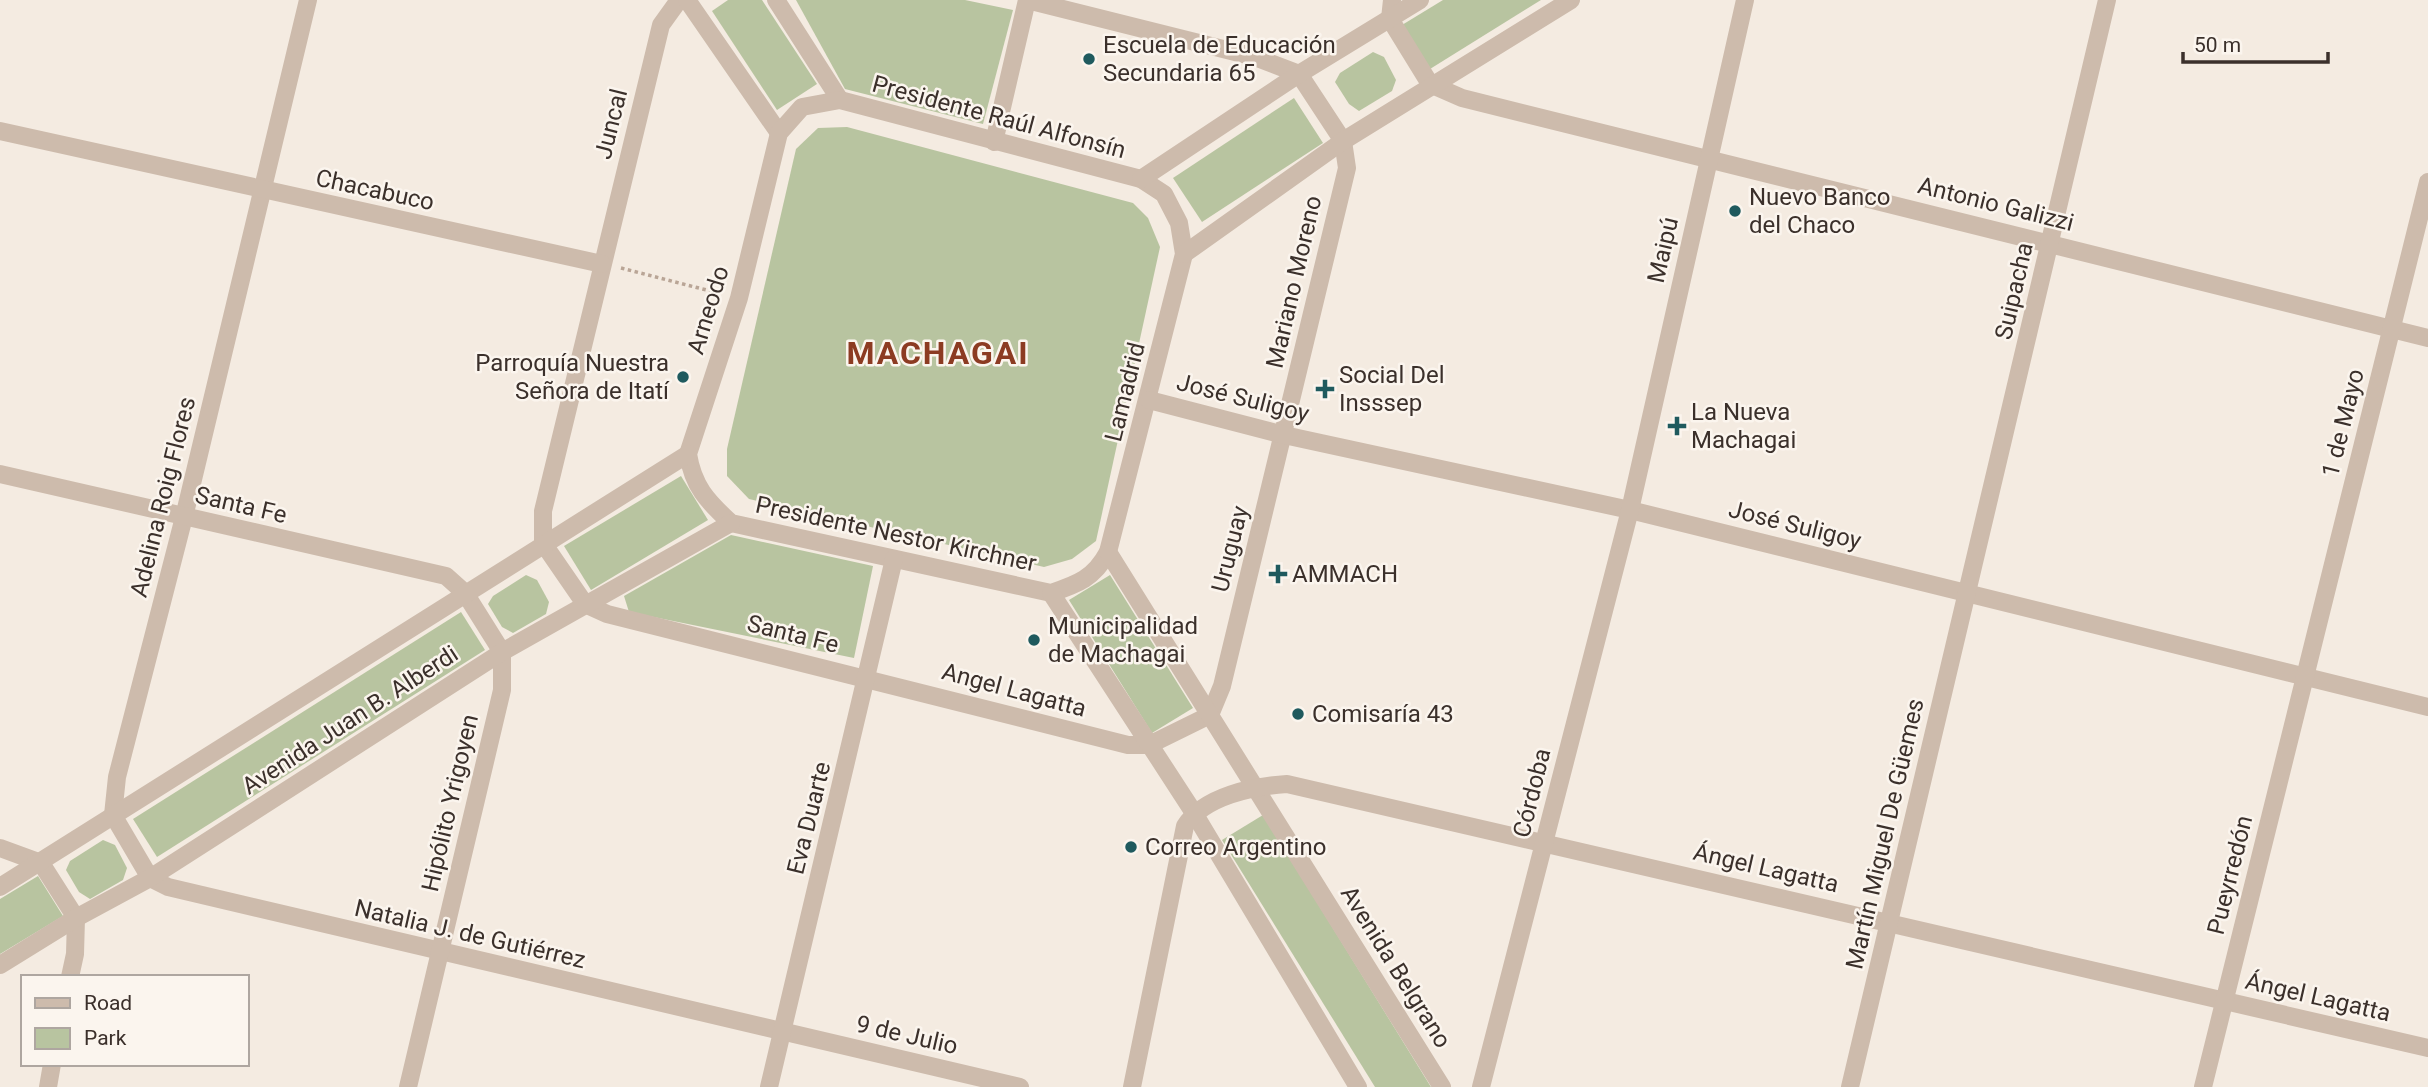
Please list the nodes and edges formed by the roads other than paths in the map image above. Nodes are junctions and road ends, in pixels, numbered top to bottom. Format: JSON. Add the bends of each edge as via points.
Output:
{"nodes":[{"id":1,"x":308,"y":0,"type":"edge"},
{"id":2,"x":679,"y":0,"type":"edge"},
{"id":3,"x":687,"y":0,"type":"edge"},
{"id":4,"x":776,"y":0,"type":"edge"},
{"id":5,"x":1027,"y":0,"type":"edge"},
{"id":6,"x":1392,"y":0,"type":"edge"},
{"id":7,"x":1420,"y":0,"type":"edge"},
{"id":8,"x":1571,"y":0,"type":"edge"},
{"id":9,"x":1745,"y":0,"type":"edge"},
{"id":10,"x":2107,"y":0,"type":"edge"},
{"id":11,"x":1390,"y":19,"type":"junction"},
{"id":12,"x":1299,"y":74,"type":"junction"},
{"id":13,"x":1430,"y":85,"type":"junction"},
{"id":14,"x":840,"y":100,"type":"junction"},
{"id":15,"x":0,"y":131,"type":"edge"},
{"id":16,"x":779,"y":133,"type":"junction"},
{"id":17,"x":1343,"y":141,"type":"junction"},
{"id":18,"x":994,"y":142,"type":"junction"},
{"id":19,"x":1709,"y":158,"type":"junction"},
{"id":20,"x":1141,"y":179,"type":"junction"},
{"id":21,"x":2428,"y":182,"type":"edge"},
{"id":22,"x":262,"y":191,"type":"junction"},
{"id":23,"x":1171,"y":208,"type":"joint"},
{"id":24,"x":2050,"y":242,"type":"junction"},
{"id":25,"x":1184,"y":254,"type":"junction"},
{"id":26,"x":602,"y":264,"type":"junction"},
{"id":27,"x":2391,"y":330,"type":"junction"},
{"id":28,"x":2428,"y":338,"type":"edge"},
{"id":29,"x":1149,"y":400,"type":"junction"},
{"id":30,"x":1284,"y":435,"type":"junction"},
{"id":31,"x":688,"y":454,"type":"junction"},
{"id":32,"x":0,"y":474,"type":"edge"},
{"id":33,"x":1630,"y":510,"type":"junction"},
{"id":34,"x":184,"y":517,"type":"junction"},
{"id":35,"x":731,"y":523,"type":"junction"},
{"id":36,"x":543,"y":542,"type":"junction"},
{"id":37,"x":1108,"y":552,"type":"junction"},
{"id":38,"x":894,"y":559,"type":"junction"},
{"id":39,"x":1086,"y":581,"type":"joint"},
{"id":40,"x":465,"y":593,"type":"junction"},
{"id":41,"x":1051,"y":593,"type":"junction"},
{"id":42,"x":1968,"y":593,"type":"junction"},
{"id":43,"x":585,"y":604,"type":"junction"},
{"id":44,"x":502,"y":652,"type":"junction"},
{"id":45,"x":2306,"y":675,"type":"junction"},
{"id":46,"x":868,"y":677,"type":"junction"},
{"id":47,"x":2428,"y":707,"type":"edge"},
{"id":48,"x":1210,"y":715,"type":"junction"},
{"id":49,"x":1149,"y":745,"type":"junction"},
{"id":50,"x":1255,"y":786,"type":"junction"},
{"id":51,"x":1194,"y":813,"type":"junction"},
{"id":52,"x":113,"y":815,"type":"junction"},
{"id":53,"x":1544,"y":843,"type":"junction"},
{"id":54,"x":0,"y":848,"type":"edge"},
{"id":55,"x":41,"y":863,"type":"junction"},
{"id":56,"x":149,"y":878,"type":"junction"},
{"id":57,"x":0,"y":887,"type":"edge"},
{"id":58,"x":76,"y":918,"type":"junction"},
{"id":59,"x":1889,"y":922,"type":"junction"},
{"id":60,"x":440,"y":952,"type":"junction"},
{"id":61,"x":0,"y":965,"type":"edge"},
{"id":62,"x":70,"y":975,"type":"edge"},
{"id":63,"x":2224,"y":1000,"type":"junction"},
{"id":64,"x":782,"y":1031,"type":"junction"},
{"id":65,"x":2428,"y":1048,"type":"edge"},
{"id":66,"x":52,"y":1066,"type":"edge"},
{"id":67,"x":48,"y":1087,"type":"edge"},
{"id":68,"x":408,"y":1087,"type":"edge"},
{"id":69,"x":769,"y":1087,"type":"edge"},
{"id":70,"x":1020,"y":1087,"type":"edge"},
{"id":71,"x":1132,"y":1087,"type":"edge"},
{"id":72,"x":1358,"y":1087,"type":"edge"},
{"id":73,"x":1442,"y":1087,"type":"edge"},
{"id":74,"x":1481,"y":1087,"type":"edge"},
{"id":75,"x":1850,"y":1087,"type":"edge"},
{"id":76,"x":2203,"y":1087,"type":"edge"}],
"edges":[{"from":1,"to":22,"type":"street","name":"Adelina Roig Flores"},
{"from":2,"to":26,"type":"street","name":"Juncal","via":[[661,25]]},
{"from":3,"to":16,"type":"street"},
{"from":4,"to":14,"type":"street"},
{"from":5,"to":12,"type":"street","via":[[1255,57]]},
{"from":5,"to":18,"type":"street"},
{"from":6,"to":11,"type":"street"},
{"from":7,"to":11,"type":"street"},
{"from":8,"to":13,"type":"street"},
{"from":9,"to":19,"type":"street","name":"Maipú"},
{"from":10,"to":24,"type":"street","name":"Suipacha"},
{"from":11,"to":12,"type":"street"},
{"from":11,"to":13,"type":"street"},
{"from":12,"to":17,"type":"street"},
{"from":12,"to":20,"type":"street"},
{"from":13,"to":17,"type":"street"},
{"from":13,"to":19,"type":"street","name":"Antonio Galizzi","via":[[1462,98]]},
{"from":14,"to":16,"type":"street","name":"Presidente Raúl Alfonsín","via":[[802,107]]},
{"from":14,"to":18,"type":"street","name":"Presidente Raúl Alfonsín"},
{"from":15,"to":22,"type":"street","name":"Chacabuco"},
{"from":16,"to":31,"type":"street","name":"Arneodo","via":[[739,298]]},
{"from":17,"to":25,"type":"street"},
{"from":17,"to":30,"type":"street","name":"Mariano Moreno","via":[[1347,168]]},
{"from":18,"to":20,"type":"street","name":"Presidente Raúl Alfonsín"},
{"from":19,"to":24,"type":"street","name":"Antonio Galizzi"},
{"from":19,"to":33,"type":"street","name":"Maipú"},
{"from":20,"to":23,"type":"street","name":"Presidente Raúl Alfonsín","via":[[1164,194]]},
{"from":21,"to":27,"type":"street","name":"1 de Mayo"},
{"from":22,"to":26,"type":"street","name":"Chacabuco"},
{"from":22,"to":34,"type":"street","name":"Adelina Roig Flores"},
{"from":23,"to":25,"type":"street","name":"Lamadrid","via":[[1179,223]]},
{"from":24,"to":27,"type":"street","name":"Antonio Galizzi"},
{"from":24,"to":42,"type":"street","name":"Suipacha"},
{"from":25,"to":29,"type":"street","name":"Lamadrid"},
{"from":26,"to":36,"type":"street","via":[[543,511]]},
{"from":27,"to":28,"type":"street","name":"Antonio Galizzi"},
{"from":27,"to":45,"type":"street","name":"1 de Mayo"},
{"from":29,"to":30,"type":"street","name":"José Suligoy"},
{"from":29,"to":37,"type":"street","name":"Lamadrid"},
{"from":30,"to":33,"type":"street","name":"José Suligoy"},
{"from":30,"to":48,"type":"street","name":"Uruguay","via":[[1222,686]]},
{"from":31,"to":35,"type":"street","name":"Presidente Nestor Kirchner","via":[[691,475],[703,498]]},
{"from":31,"to":36,"type":"street","name":"Avenida Juan B. Alberdi"},
{"from":32,"to":34,"type":"street","name":"Santa Fe"},
{"from":33,"to":42,"type":"street","name":"José Suligoy"},
{"from":33,"to":53,"type":"street","name":"Córdoba"},
{"from":34,"to":40,"type":"street","name":"Santa Fe","via":[[446,576]]},
{"from":34,"to":52,"type":"street","name":"Adelina Roig Flores","via":[[117,777]]},
{"from":35,"to":38,"type":"street","name":"Presidente Nestor Kirchner"},
{"from":35,"to":43,"type":"street","name":"Avenida Juan B. Alberdi"},
{"from":36,"to":40,"type":"street","name":"Avenida Juan B. Alberdi"},
{"from":36,"to":43,"type":"street"},
{"from":37,"to":39,"type":"street","name":"Lamadrid","via":[[1099,570]]},
{"from":37,"to":48,"type":"street","name":"Avenida Belgrano"},
{"from":38,"to":41,"type":"street","name":"Presidente Nestor Kirchner"},
{"from":38,"to":46,"type":"street","name":"Eva Duarte"},
{"from":39,"to":41,"type":"street","name":"Presidente Nestor Kirchner"},
{"from":40,"to":44,"type":"street"},
{"from":40,"to":52,"type":"street","name":"Avenida Juan B. Alberdi"},
{"from":41,"to":49,"type":"street"},
{"from":42,"to":45,"type":"street","name":"José Suligoy"},
{"from":42,"to":59,"type":"street","name":"Martín Miguel De Güemes"},
{"from":43,"to":44,"type":"street","name":"Avenida Juan B. Alberdi"},
{"from":43,"to":46,"type":"street","name":"Santa Fe","via":[[607,614]]},
{"from":44,"to":56,"type":"street","name":"Avenida Juan B. Alberdi"},
{"from":44,"to":60,"type":"street","name":"Hipólito Yrigoyen","via":[[502,690]]},
{"from":45,"to":47,"type":"street","name":"José Suligoy"},
{"from":45,"to":63,"type":"street","name":"Pueyrredón"},
{"from":46,"to":49,"type":"street","name":"Angel Lagatta","via":[[1128,745]]},
{"from":46,"to":64,"type":"street","name":"Eva Duarte"},
{"from":48,"to":49,"type":"street"},
{"from":48,"to":50,"type":"street","name":"Avenida Belgrano"},
{"from":49,"to":51,"type":"street"},
{"from":50,"to":51,"type":"street"},
{"from":50,"to":53,"type":"street","name":"Ángel Lagatta","via":[[1287,784]]},
{"from":50,"to":73,"type":"street","name":"Avenida Belgrano"},
{"from":51,"to":71,"type":"street","via":[[1185,827]]},
{"from":51,"to":72,"type":"street"},
{"from":52,"to":55,"type":"street","name":"Avenida Juan B. Alberdi"},
{"from":52,"to":56,"type":"street"},
{"from":53,"to":59,"type":"street","name":"Ángel Lagatta"},
{"from":53,"to":74,"type":"street","name":"Córdoba"},
{"from":54,"to":55,"type":"street"},
{"from":55,"to":57,"type":"street","name":"Avenida Juan B. Alberdi"},
{"from":55,"to":58,"type":"street"},
{"from":56,"to":58,"type":"street","name":"Avenida Juan B. Alberdi"},
{"from":56,"to":60,"type":"street","name":"Natalia J. de Gutiérrez","via":[[169,887]]},
{"from":58,"to":61,"type":"street","name":"Avenida Juan B. Alberdi"},
{"from":58,"to":62,"type":"street"},
{"from":59,"to":63,"type":"street","name":"Ángel Lagatta"},
{"from":59,"to":75,"type":"street","name":"Martín Miguel De Güemes"},
{"from":60,"to":64,"type":"street","name":"Natalia J. de Gutiérrez"},
{"from":60,"to":68,"type":"street","name":"Hipólito Yrigoyen"},
{"from":63,"to":65,"type":"street","name":"Ángel Lagatta"},
{"from":63,"to":76,"type":"street","name":"Pueyrredón"},
{"from":64,"to":69,"type":"street","name":"Eva Duarte"},
{"from":64,"to":70,"type":"street","name":"9 de Julio"},
{"from":66,"to":67,"type":"street"}]}
